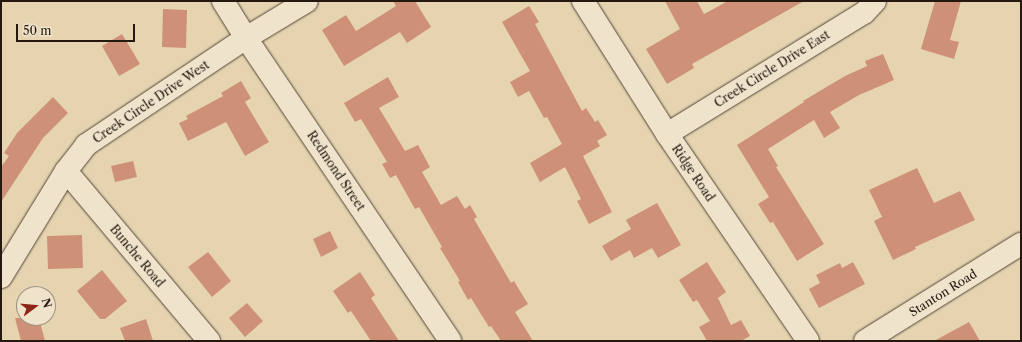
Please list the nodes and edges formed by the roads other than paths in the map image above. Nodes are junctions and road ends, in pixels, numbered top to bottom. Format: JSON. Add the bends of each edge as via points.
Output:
{"nodes":[{"id":1,"x":223,"y":1,"type":"edge"},
{"id":2,"x":307,"y":1,"type":"edge"},
{"id":3,"x":583,"y":1,"type":"edge"},
{"id":4,"x":875,"y":1,"type":"edge"},
{"id":5,"x":246,"y":38,"type":"junction"},
{"id":6,"x":667,"y":134,"type":"junction"},
{"id":7,"x":66,"y":171,"type":"junction"},
{"id":8,"x":1021,"y":244,"type":"edge"},
{"id":9,"x":1,"y":277,"type":"edge"},
{"id":10,"x":209,"y":341,"type":"edge"},
{"id":11,"x":450,"y":341,"type":"edge"},
{"id":12,"x":808,"y":341,"type":"edge"},
{"id":13,"x":865,"y":341,"type":"edge"}],
"edges":[{"from":1,"to":5,"type":"street","name":"Redmond Street"},
{"from":2,"to":5,"type":"street","name":"Creek Circle Drive West"},
{"from":3,"to":6,"type":"street","name":"Ridge Road"},
{"from":4,"to":6,"type":"street","name":"Creek Circle Drive East","via":[[864,13]]},
{"from":5,"to":7,"type":"street","name":"Creek Circle Drive West","via":[[86,145]]},
{"from":5,"to":11,"type":"street","name":"Redmond Street"},
{"from":6,"to":12,"type":"street","name":"Ridge Road"},
{"from":7,"to":9,"type":"street","name":"Creek Circle Drive West"},
{"from":7,"to":10,"type":"street","name":"Bunche Road"},
{"from":8,"to":13,"type":"street","name":"Stanton Road"}]}
